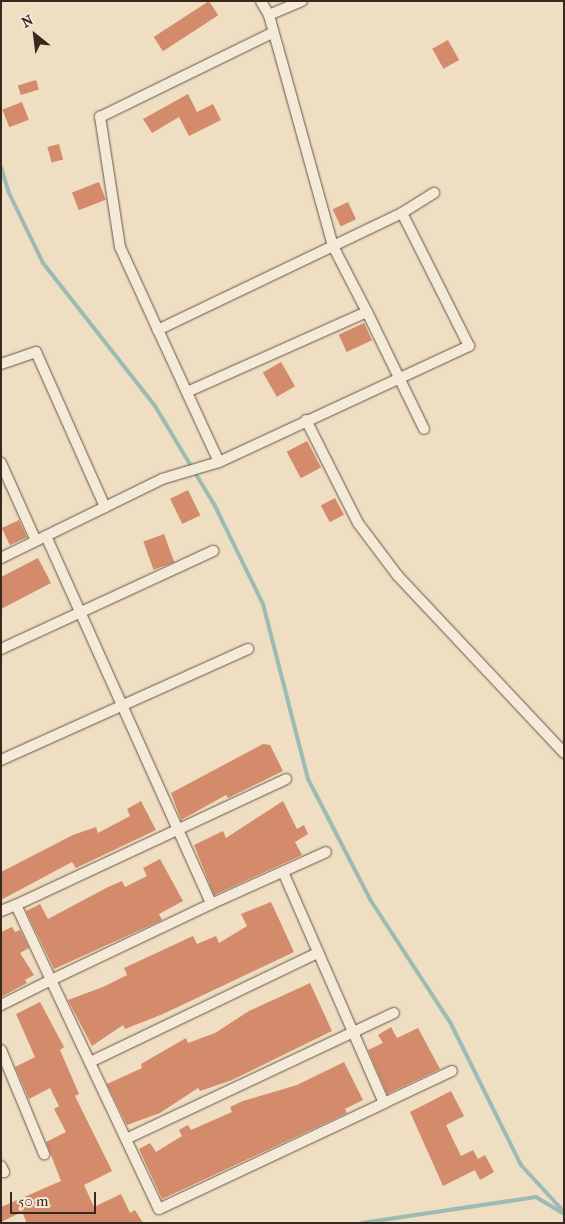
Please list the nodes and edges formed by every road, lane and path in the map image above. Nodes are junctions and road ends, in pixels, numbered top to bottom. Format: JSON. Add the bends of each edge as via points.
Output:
{"nodes":[{"id":1,"x":261,"y":1,"type":"edge"},
{"id":2,"x":302,"y":1,"type":"edge"},
{"id":3,"x":269,"y":15,"type":"junction"},
{"id":4,"x":272,"y":33,"type":"junction"},
{"id":5,"x":434,"y":193,"type":"dead end"},
{"id":6,"x":402,"y":212,"type":"junction"},
{"id":7,"x":333,"y":246,"type":"junction"},
{"id":8,"x":367,"y":312,"type":"junction"},
{"id":9,"x":158,"y":330,"type":"junction"},
{"id":10,"x":1,"y":364,"type":"edge"},
{"id":11,"x":396,"y":378,"type":"junction"},
{"id":12,"x":187,"y":392,"type":"junction"},
{"id":13,"x":306,"y":420,"type":"junction"},
{"id":14,"x":424,"y":430,"type":"dead end"},
{"id":15,"x":218,"y":462,"type":"junction"},
{"id":16,"x":1,"y":463,"type":"edge"},
{"id":17,"x":105,"y":507,"type":"junction"},
{"id":18,"x":46,"y":536,"type":"junction"},
{"id":19,"x":36,"y":541,"type":"junction"},
{"id":20,"x":213,"y":551,"type":"dead end"},
{"id":21,"x":1,"y":558,"type":"edge"},
{"id":22,"x":80,"y":611,"type":"junction"},
{"id":23,"x":1,"y":649,"type":"edge"},
{"id":24,"x":248,"y":649,"type":"dead end"},
{"id":25,"x":119,"y":706,"type":"junction"},
{"id":26,"x":564,"y":753,"type":"edge"},
{"id":27,"x":1,"y":760,"type":"edge"},
{"id":28,"x":286,"y":779,"type":"dead end"},
{"id":29,"x":178,"y":830,"type":"junction"},
{"id":30,"x":326,"y":852,"type":"dead end"},
{"id":31,"x":283,"y":872,"type":"junction"},
{"id":32,"x":16,"y":904,"type":"junction"},
{"id":33,"x":211,"y":904,"type":"junction"},
{"id":34,"x":1,"y":911,"type":"edge"},
{"id":35,"x":318,"y":952,"type":"junction"},
{"id":36,"x":51,"y":980,"type":"junction"},
{"id":37,"x":1,"y":1006,"type":"edge"},
{"id":38,"x":394,"y":1013,"type":"dead end"},
{"id":39,"x":353,"y":1032,"type":"junction"},
{"id":40,"x":1,"y":1050,"type":"edge"},
{"id":41,"x":90,"y":1062,"type":"junction"},
{"id":42,"x":452,"y":1071,"type":"dead end"},
{"id":43,"x":384,"y":1103,"type":"junction"},
{"id":44,"x":126,"y":1140,"type":"junction"},
{"id":45,"x":44,"y":1154,"type":"dead end"}],
"edges":[{"from":1,"to":3,"type":"street"},
{"from":2,"to":3,"type":"street"},
{"from":3,"to":4,"type":"street"},
{"from":4,"to":7,"type":"street"},
{"from":4,"to":9,"type":"street","via":[[100,117],[120,247]]},
{"from":5,"to":6,"type":"street"},
{"from":6,"to":7,"type":"street"},
{"from":6,"to":11,"type":"street","via":[[470,346]]},
{"from":7,"to":8,"type":"street"},
{"from":7,"to":9,"type":"street"},
{"from":8,"to":11,"type":"street"},
{"from":8,"to":12,"type":"street"},
{"from":9,"to":12,"type":"street"},
{"from":10,"to":17,"type":"street","via":[[36,352]]},
{"from":11,"to":13,"type":"street"},
{"from":11,"to":14,"type":"street"},
{"from":12,"to":15,"type":"street"},
{"from":13,"to":15,"type":"street"},
{"from":13,"to":26,"type":"street","via":[[358,523],[398,576]]},
{"from":15,"to":17,"type":"street","via":[[183,472]]},
{"from":16,"to":19,"type":"street"},
{"from":17,"to":18,"type":"street"},
{"from":18,"to":19,"type":"street"},
{"from":18,"to":22,"type":"street"},
{"from":19,"to":21,"type":"street"},
{"from":20,"to":22,"type":"street"},
{"from":22,"to":23,"type":"street"},
{"from":22,"to":25,"type":"street"},
{"from":24,"to":25,"type":"street"},
{"from":25,"to":27,"type":"street"},
{"from":25,"to":29,"type":"street"},
{"from":28,"to":29,"type":"street"},
{"from":29,"to":32,"type":"street"},
{"from":29,"to":33,"type":"street"},
{"from":30,"to":31,"type":"street"},
{"from":31,"to":33,"type":"street"},
{"from":31,"to":35,"type":"street"},
{"from":32,"to":34,"type":"street"},
{"from":32,"to":36,"type":"street"},
{"from":33,"to":36,"type":"street"},
{"from":35,"to":39,"type":"street"},
{"from":35,"to":41,"type":"street"},
{"from":36,"to":37,"type":"street"},
{"from":36,"to":41,"type":"street"},
{"from":38,"to":39,"type":"street"},
{"from":39,"to":43,"type":"street"},
{"from":39,"to":44,"type":"street"},
{"from":40,"to":45,"type":"street"},
{"from":41,"to":44,"type":"street"},
{"from":42,"to":43,"type":"street"},
{"from":43,"to":44,"type":"street","via":[[159,1209]]}]}
